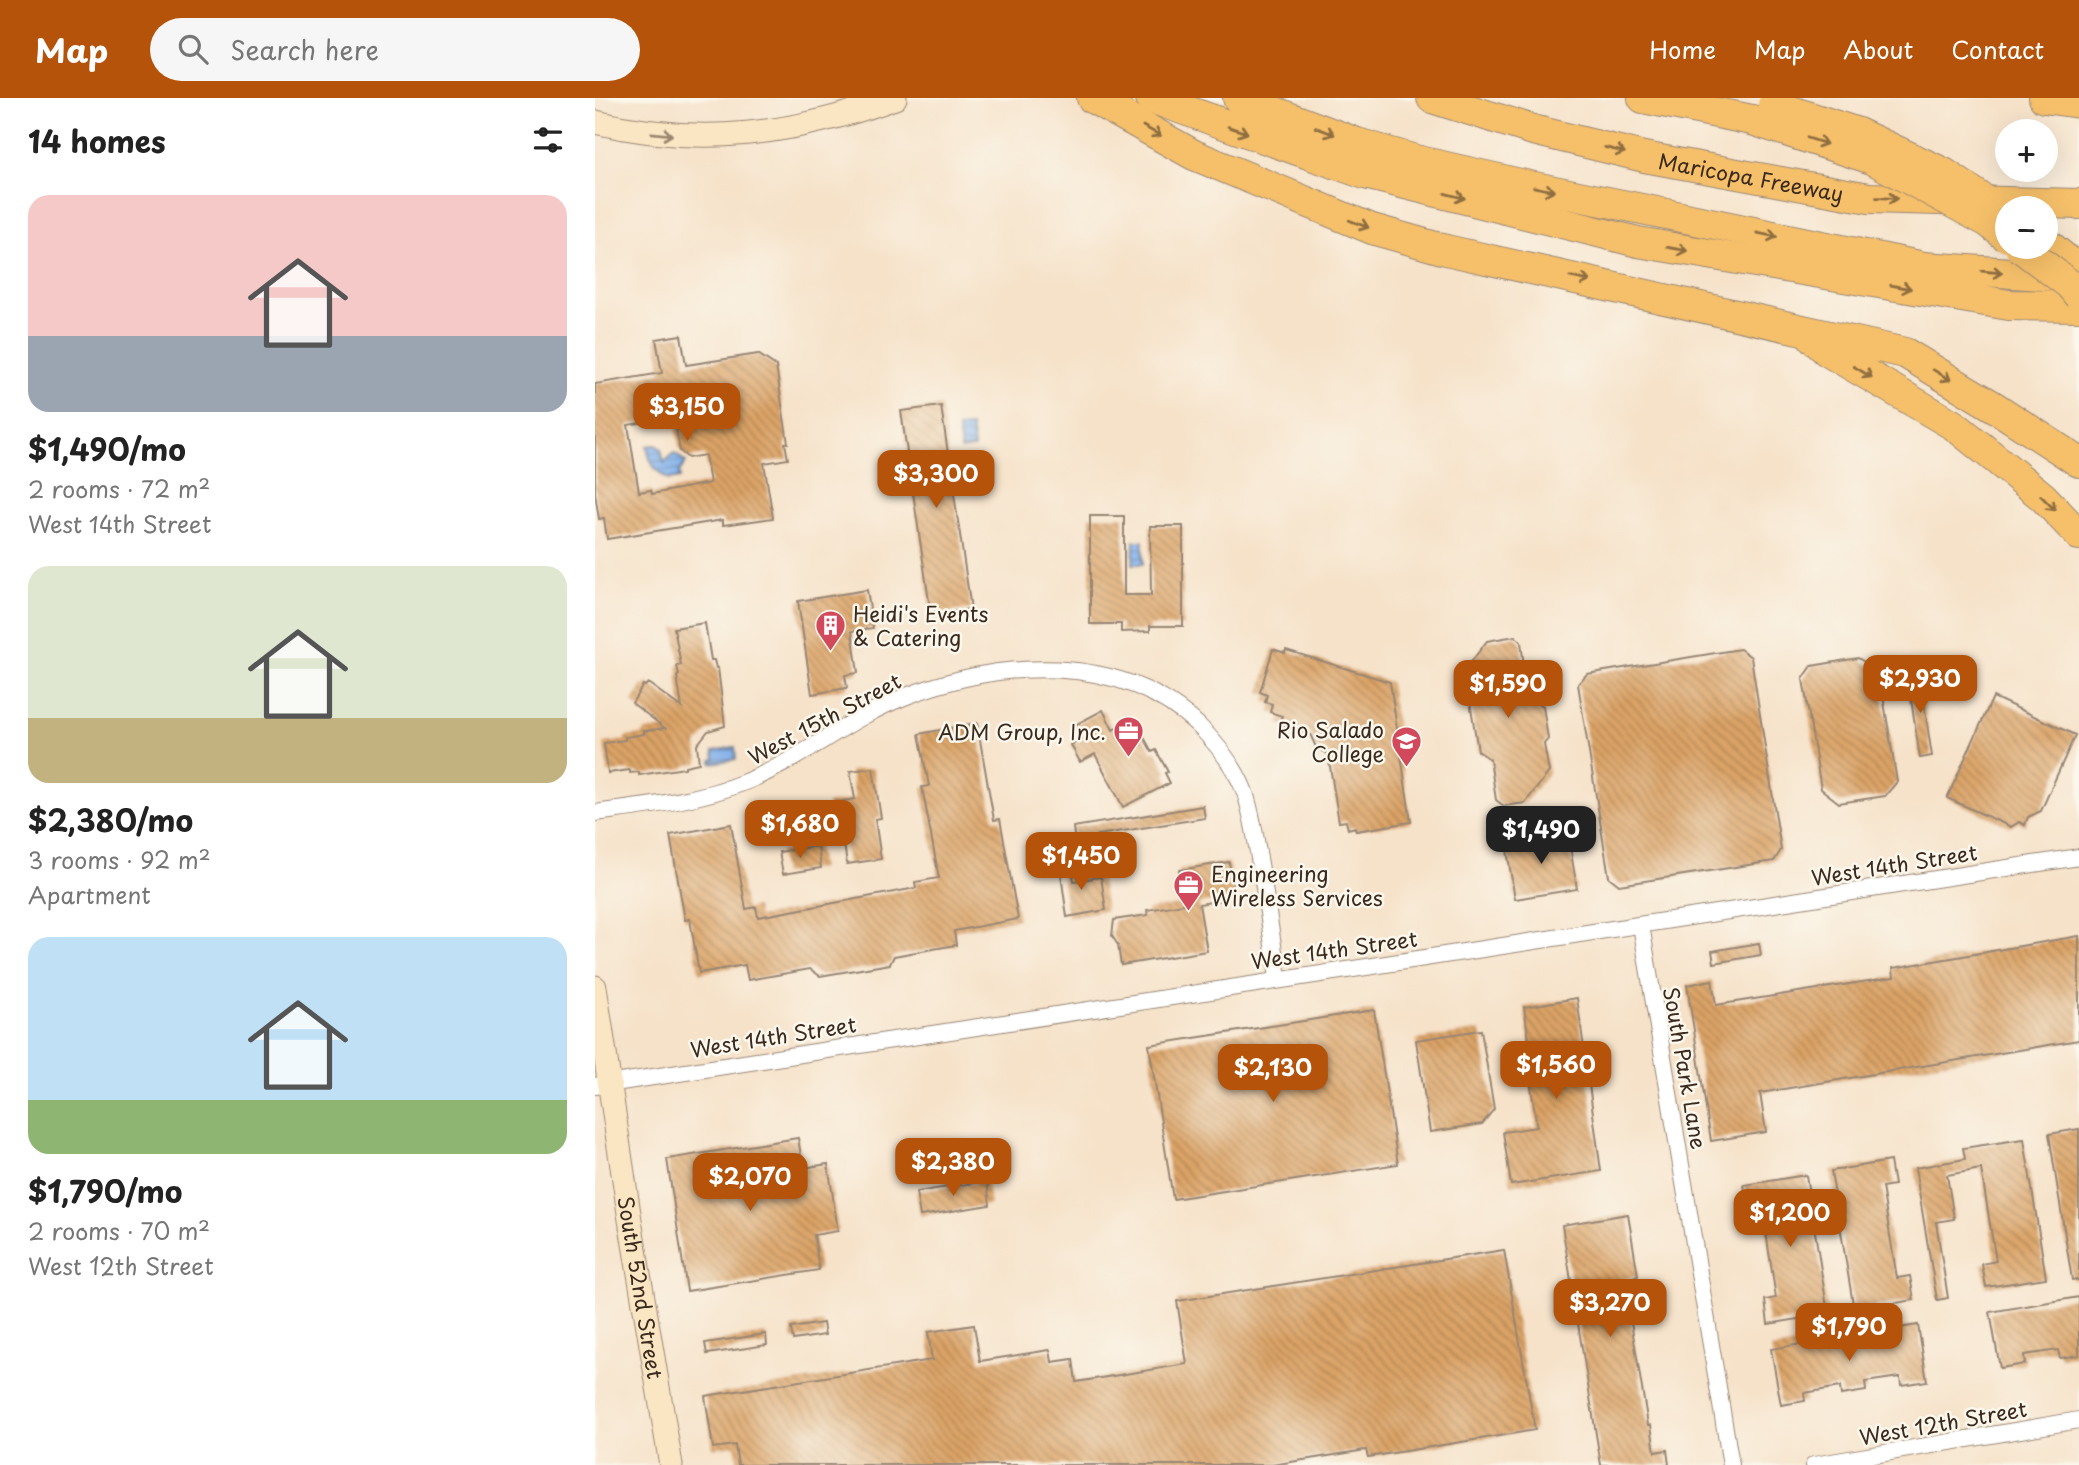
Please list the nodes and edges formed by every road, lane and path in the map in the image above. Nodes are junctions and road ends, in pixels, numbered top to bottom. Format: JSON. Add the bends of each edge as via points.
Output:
{"nodes":[{"id":1,"x":894,"y":98,"type":"edge"},
{"id":2,"x":1092,"y":98,"type":"edge"},
{"id":3,"x":1151,"y":98,"type":"edge"},
{"id":4,"x":1238,"y":98,"type":"edge"},
{"id":5,"x":1432,"y":98,"type":"edge"},
{"id":6,"x":1643,"y":98,"type":"edge"},
{"id":7,"x":2044,"y":98,"type":"edge"},
{"id":8,"x":2079,"y":103,"type":"edge"},
{"id":9,"x":1756,"y":108,"type":"edge"},
{"id":10,"x":595,"y":122,"type":"edge"},
{"id":11,"x":2079,"y":204,"type":"edge"},
{"id":12,"x":1995,"y":207,"type":"edge"},
{"id":13,"x":1995,"y":228,"type":"edge"},
{"id":14,"x":2058,"y":253,"type":"edge"},
{"id":15,"x":2035,"y":259,"type":"edge"},
{"id":16,"x":2079,"y":270,"type":"edge"},
{"id":17,"x":2079,"y":277,"type":"edge"},
{"id":18,"x":2079,"y":296,"type":"edge"},
{"id":19,"x":2079,"y":306,"type":"edge"},
{"id":20,"x":1808,"y":332,"type":"junction"},
{"id":21,"x":2079,"y":462,"type":"edge"},
{"id":22,"x":2079,"y":535,"type":"edge"},
{"id":23,"x":595,"y":813,"type":"edge"},
{"id":24,"x":2079,"y":856,"type":"edge"},
{"id":25,"x":1641,"y":925,"type":"junction"},
{"id":26,"x":1278,"y":978,"type":"junction"},
{"id":27,"x":595,"y":987,"type":"edge"},
{"id":28,"x":602,"y":1085,"type":"edge"},
{"id":29,"x":2079,"y":1420,"type":"edge"},
{"id":30,"x":671,"y":1465,"type":"edge"},
{"id":31,"x":1731,"y":1465,"type":"edge"},
{"id":32,"x":1814,"y":1465,"type":"edge"}],
"edges":[{"from":10,"to":1,"type":"main road","one_way":true,"via":[[679,135],[754,134],[820,122]]},
{"from":2,"to":20,"type":"highway","one_way":true,"via":[[1194,155],[1372,229]]},
{"from":3,"to":19,"type":"highway","one_way":true,"via":[[1365,174],[1638,242],[2009,305]]},
{"from":4,"to":17,"type":"highway","one_way":true,"via":[[1415,160],[1607,202],[1924,267]]},
{"from":5,"to":11,"type":"highway","name":"Maricopa Freeway","one_way":true,"via":[[1533,130],[1644,157],[1869,198]]},
{"from":6,"to":9,"type":"highway"},
{"from":7,"to":8,"type":"highway"},
{"from":9,"to":12,"type":"highway","bridge":true,"via":[[1858,133],[1944,173]]},
{"from":9,"to":13,"type":"highway","one_way":true,"bridge":true,"via":[[1872,159]]},
{"from":14,"to":16,"type":"highway"},
{"from":15,"to":18,"type":"highway","bridge":true},
{"from":20,"to":21,"type":"highway","one_way":true,"via":[[1905,353]]},
{"from":20,"to":22,"type":"highway","one_way":true,"via":[[1827,351],[1955,426],[2043,497]]},
{"from":23,"to":26,"type":"street","name":"West 15th Street","via":[[702,797],[742,784],[904,696],[945,683],[1049,669],[1111,676],[1159,695],[1188,716],[1231,763],[1253,820]]},
{"from":24,"to":25,"type":"street","name":"West 14th Street"},
{"from":25,"to":26,"type":"street","name":"West 14th Street"},
{"from":25,"to":31,"type":"street","name":"South Park Lane"},
{"from":26,"to":28,"type":"street","name":"West 14th Street"},
{"from":27,"to":28,"type":"main road","name":"South 52nd Street"},
{"from":28,"to":30,"type":"main road","name":"South 52nd Street"},
{"from":29,"to":32,"type":"street","name":"West 12th Street"}]}
